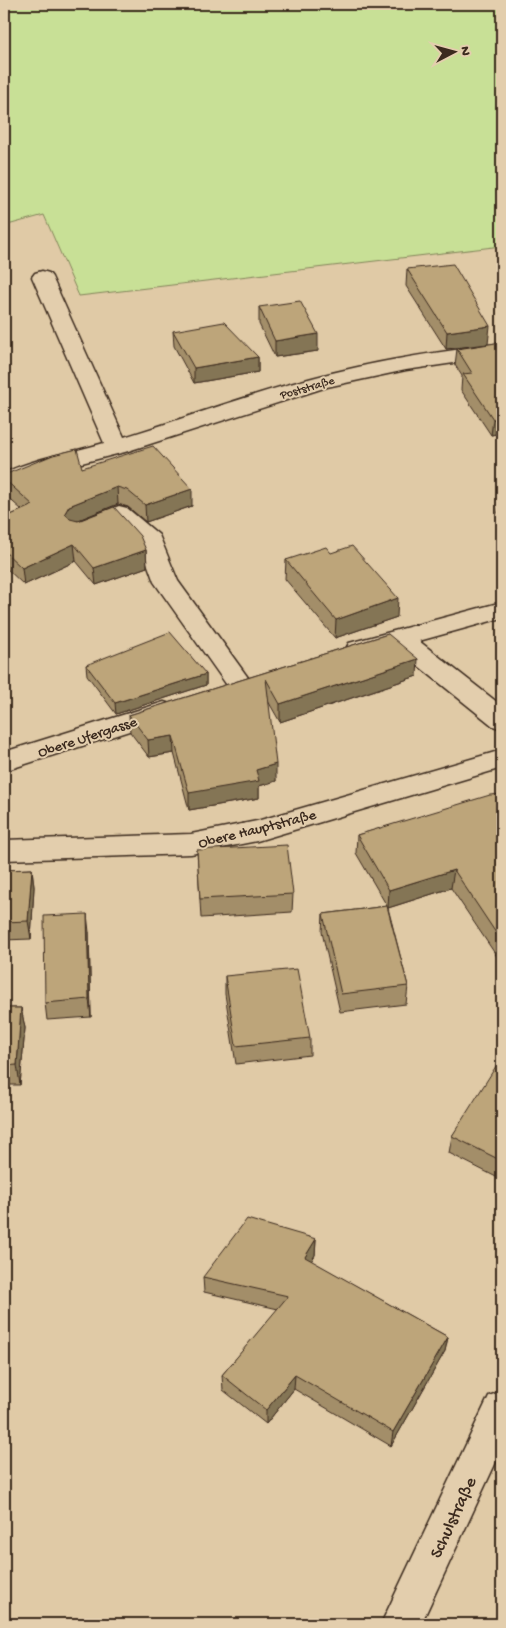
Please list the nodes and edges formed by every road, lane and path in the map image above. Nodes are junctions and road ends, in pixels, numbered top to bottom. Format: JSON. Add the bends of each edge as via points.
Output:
{"nodes":[{"id":1,"x":42,"y":277,"type":"dead end"},
{"id":2,"x":502,"y":350,"type":"edge"},
{"id":3,"x":117,"y":447,"type":"junction"},
{"id":4,"x":4,"y":482,"type":"edge"},
{"id":5,"x":80,"y":529,"type":"edge"},
{"id":6,"x":502,"y":610,"type":"edge"},
{"id":7,"x":399,"y":637,"type":"junction"},
{"id":8,"x":333,"y":656,"type":"edge"},
{"id":9,"x":213,"y":694,"type":"edge"},
{"id":10,"x":186,"y":703,"type":"edge"},
{"id":11,"x":502,"y":720,"type":"edge"},
{"id":12,"x":502,"y":759,"type":"edge"},
{"id":13,"x":4,"y":762,"type":"edge"},
{"id":14,"x":4,"y":850,"type":"edge"},
{"id":15,"x":502,"y":1409,"type":"edge"},
{"id":16,"x":401,"y":1624,"type":"edge"}],
"edges":[{"from":1,"to":3,"type":"street"},
{"from":2,"to":3,"type":"street","name":"Poststraße","via":[[441,357],[349,375],[237,407]]},
{"from":3,"to":4,"type":"street","name":"Poststraße","via":[[20,473]]},
{"from":5,"to":9,"type":"street","via":[[119,513],[151,540],[166,582],[249,682]]},
{"from":6,"to":7,"type":"street"},
{"from":7,"to":8,"type":"street"},
{"from":7,"to":11,"type":"street"},
{"from":10,"to":13,"type":"street","name":"Obere Ufergasse"},
{"from":12,"to":14,"type":"street","name":"Obere Hauptstraße","via":[[257,831],[191,844]]},
{"from":15,"to":16,"type":"street","name":"Schulstraße"}]}
